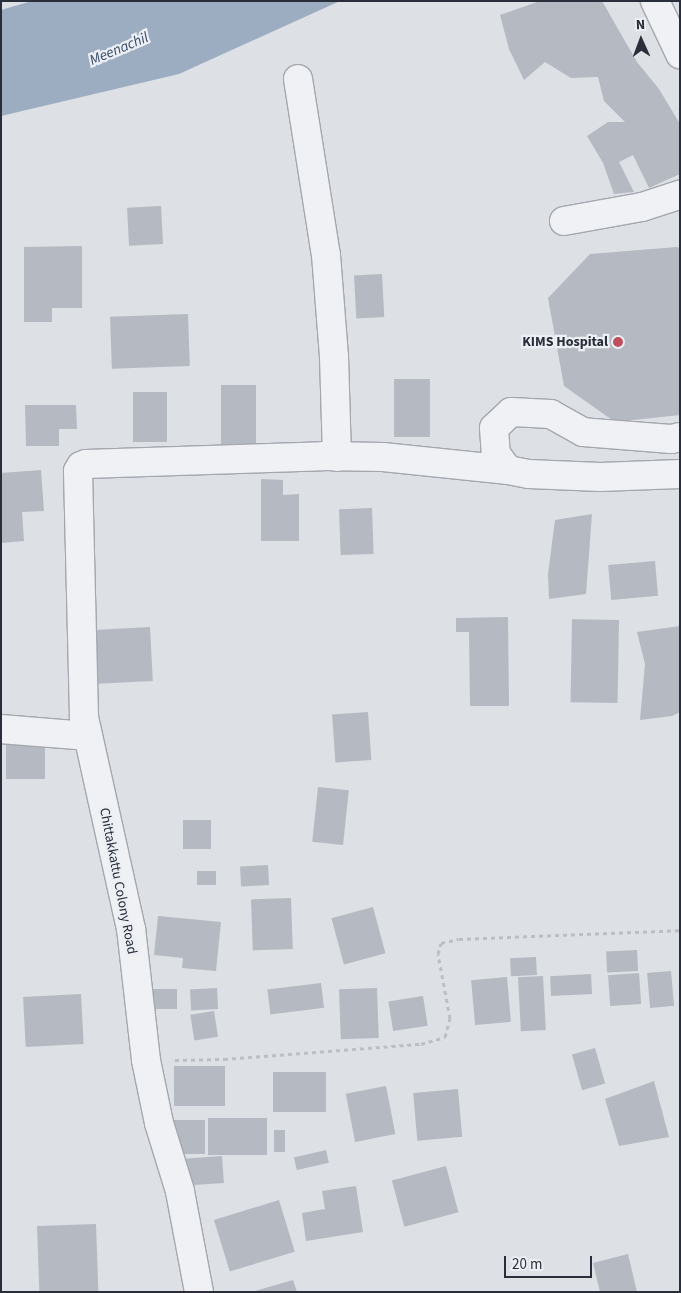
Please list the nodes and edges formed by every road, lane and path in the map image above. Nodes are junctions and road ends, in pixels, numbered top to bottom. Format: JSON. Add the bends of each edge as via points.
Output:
{"nodes":[{"id":1,"x":655,"y":1,"type":"edge"},
{"id":2,"x":680,"y":54,"type":"edge"},
{"id":3,"x":298,"y":79,"type":"dead end"},
{"id":4,"x":680,"y":196,"type":"edge"},
{"id":5,"x":564,"y":221,"type":"dead end"},
{"id":6,"x":680,"y":437,"type":"edge"},
{"id":7,"x":337,"y":456,"type":"junction"},
{"id":8,"x":508,"y":470,"type":"junction"},
{"id":9,"x":680,"y":474,"type":"edge"},
{"id":10,"x":1,"y":729,"type":"edge"},
{"id":11,"x":88,"y":736,"type":"junction"},
{"id":12,"x":680,"y":930,"type":"edge"},
{"id":13,"x":146,"y":1060,"type":"junction"},
{"id":14,"x":199,"y":1292,"type":"edge"}],
"edges":[{"from":1,"to":2,"type":"street"},
{"from":3,"to":7,"type":"street","via":[[326,255]]},
{"from":4,"to":5,"type":"street","via":[[642,207]]},
{"from":6,"to":8,"type":"street","via":[[583,432],[551,414],[511,412],[494,428],[496,454]]},
{"from":7,"to":8,"type":"street","via":[[383,457]]},
{"from":7,"to":11,"type":"street","name":"Chittakkattu Colony Road","via":[[80,466],[79,568],[84,717]]},
{"from":8,"to":9,"type":"street","via":[[600,477]]},
{"from":10,"to":11,"type":"street"},
{"from":11,"to":13,"type":"street","name":"Chittakkattu Colony Road","via":[[130,929]]},
{"from":12,"to":13,"type":"path","via":[[459,939],[441,943],[438,954],[450,1018],[445,1037],[421,1044],[224,1059]]},
{"from":13,"to":14,"type":"street","name":"Chittakkattu Colony Road","via":[[159,1123],[180,1191]]}]}
